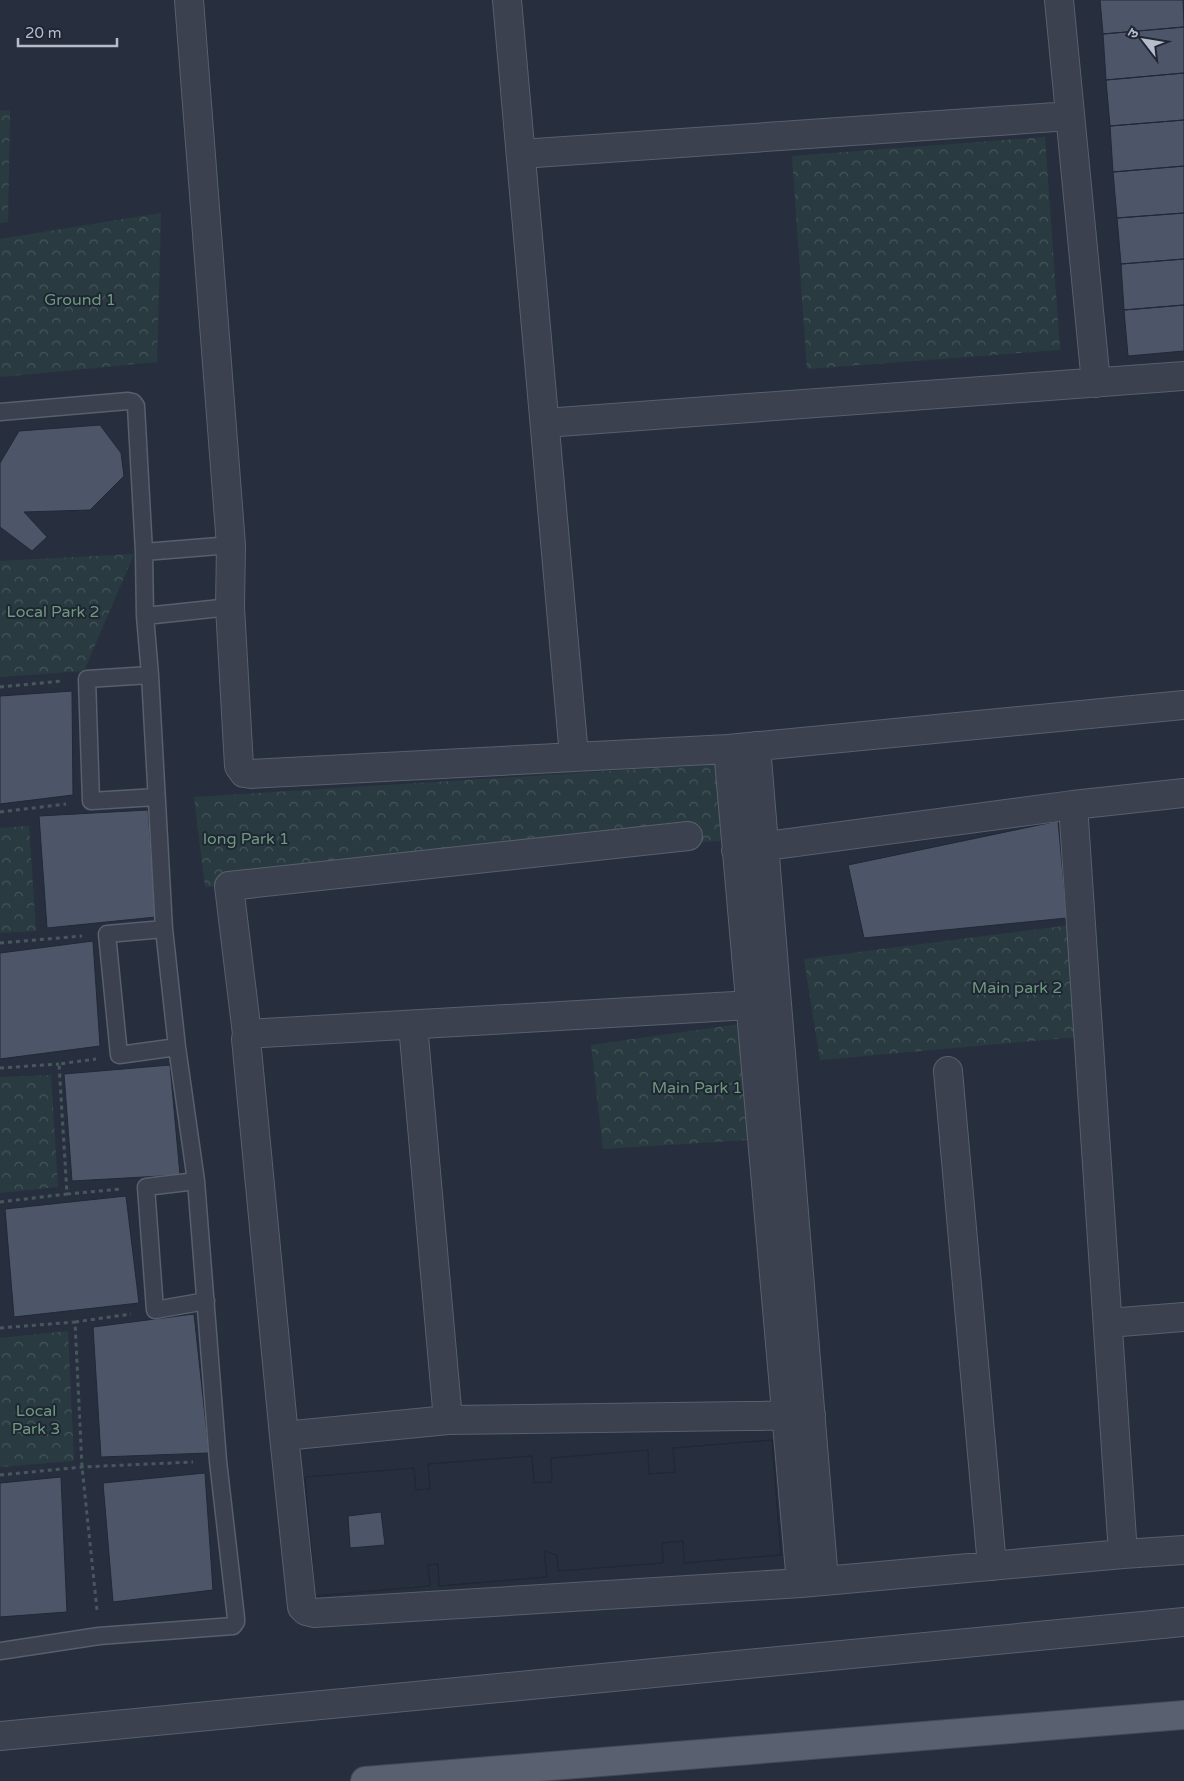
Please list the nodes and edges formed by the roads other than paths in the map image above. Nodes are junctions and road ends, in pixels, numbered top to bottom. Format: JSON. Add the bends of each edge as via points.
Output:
{"nodes":[{"id":1,"x":189,"y":0,"type":"edge"},
{"id":2,"x":507,"y":0,"type":"edge"},
{"id":3,"x":1059,"y":0,"type":"edge"},
{"id":4,"x":1070,"y":116,"type":"junction"},
{"id":5,"x":521,"y":154,"type":"junction"},
{"id":6,"x":1184,"y":376,"type":"edge"},
{"id":7,"x":1096,"y":383,"type":"junction"},
{"id":8,"x":0,"y":412,"type":"edge"},
{"id":9,"x":545,"y":423,"type":"junction"},
{"id":10,"x":231,"y":545,"type":"junction"},
{"id":11,"x":144,"y":552,"type":"junction"},
{"id":12,"x":230,"y":607,"type":"junction"},
{"id":13,"x":145,"y":616,"type":"junction"},
{"id":14,"x":150,"y":675,"type":"junction"},
{"id":15,"x":1184,"y":705,"type":"edge"},
{"id":16,"x":756,"y":746,"type":"junction"},
{"id":17,"x":728,"y":749,"type":"junction"},
{"id":18,"x":574,"y":756,"type":"junction"},
{"id":19,"x":1184,"y":793,"type":"edge"},
{"id":20,"x":156,"y":797,"type":"junction"},
{"id":21,"x":1073,"y":806,"type":"junction"},
{"id":22,"x":688,"y":836,"type":"dead end"},
{"id":23,"x":765,"y":847,"type":"junction"},
{"id":24,"x":736,"y":850,"type":"junction"},
{"id":25,"x":164,"y":929,"type":"junction"},
{"id":26,"x":777,"y":1004,"type":"junction"},
{"id":27,"x":750,"y":1005,"type":"junction"},
{"id":28,"x":413,"y":1025,"type":"junction"},
{"id":29,"x":247,"y":1034,"type":"junction"},
{"id":30,"x":177,"y":1047,"type":"junction"},
{"id":31,"x":948,"y":1071,"type":"dead end"},
{"id":32,"x":196,"y":1182,"type":"junction"},
{"id":33,"x":206,"y":1301,"type":"junction"},
{"id":34,"x":1184,"y":1317,"type":"edge"},
{"id":35,"x":1108,"y":1323,"type":"junction"},
{"id":36,"x":798,"y":1415,"type":"junction"},
{"id":37,"x":448,"y":1420,"type":"junction"},
{"id":38,"x":284,"y":1436,"type":"junction"},
{"id":39,"x":1184,"y":1550,"type":"edge"},
{"id":40,"x":1123,"y":1554,"type":"junction"},
{"id":41,"x":992,"y":1566,"type":"junction"},
{"id":42,"x":812,"y":1582,"type":"junction"},
{"id":43,"x":1184,"y":1622,"type":"edge"},
{"id":44,"x":0,"y":1651,"type":"edge"},
{"id":45,"x":1184,"y":1715,"type":"edge"},
{"id":46,"x":0,"y":1736,"type":"edge"},
{"id":47,"x":365,"y":1781,"type":"edge"}],
"edges":[{"from":1,"to":10,"type":"street"},
{"from":2,"to":5,"type":"street"},
{"from":3,"to":4,"type":"street"},
{"from":4,"to":5,"type":"street"},
{"from":4,"to":7,"type":"street"},
{"from":5,"to":9,"type":"street"},
{"from":6,"to":7,"type":"street"},
{"from":7,"to":9,"type":"street"},
{"from":8,"to":11,"type":"lane","via":[[133,402],[137,411]]},
{"from":9,"to":18,"type":"street"},
{"from":10,"to":11,"type":"lane"},
{"from":10,"to":12,"type":"street"},
{"from":11,"to":13,"type":"lane"},
{"from":12,"to":13,"type":"lane"},
{"from":12,"to":18,"type":"street","via":[[239,766],[244,773]]},
{"from":13,"to":14,"type":"lane"},
{"from":14,"to":20,"type":"lane"},
{"from":14,"to":20,"type":"lane","via":[[86,679],[91,801]]},
{"from":15,"to":16,"type":"street"},
{"from":16,"to":17,"type":"street"},
{"from":16,"to":23,"type":"street"},
{"from":17,"to":18,"type":"street"},
{"from":17,"to":24,"type":"street"},
{"from":19,"to":21,"type":"street"},
{"from":20,"to":25,"type":"lane"},
{"from":21,"to":23,"type":"street"},
{"from":21,"to":35,"type":"street"},
{"from":22,"to":29,"type":"street","via":[[229,886]]},
{"from":23,"to":24,"type":"street"},
{"from":23,"to":26,"type":"street"},
{"from":24,"to":27,"type":"street"},
{"from":25,"to":30,"type":"lane"},
{"from":25,"to":30,"type":"lane","via":[[107,934],[119,1055]]},
{"from":26,"to":27,"type":"street"},
{"from":26,"to":36,"type":"street"},
{"from":27,"to":28,"type":"street"},
{"from":27,"to":36,"type":"street"},
{"from":28,"to":29,"type":"street"},
{"from":28,"to":37,"type":"street"},
{"from":29,"to":38,"type":"street"},
{"from":30,"to":32,"type":"lane"},
{"from":31,"to":41,"type":"street"},
{"from":32,"to":33,"type":"lane"},
{"from":32,"to":33,"type":"lane","via":[[146,1187],[155,1310]]},
{"from":33,"to":44,"type":"lane","via":[[218,1461],[236,1622],[233,1626],[99,1636]]},
{"from":34,"to":35,"type":"street"},
{"from":35,"to":40,"type":"street"},
{"from":36,"to":37,"type":"street"},
{"from":36,"to":42,"type":"street"},
{"from":37,"to":38,"type":"street"},
{"from":38,"to":42,"type":"street","via":[[302,1607],[306,1611]]},
{"from":39,"to":40,"type":"street"},
{"from":40,"to":41,"type":"street"},
{"from":41,"to":42,"type":"street"},
{"from":43,"to":46,"type":"street"},
{"from":45,"to":47,"type":"main road"}]}
